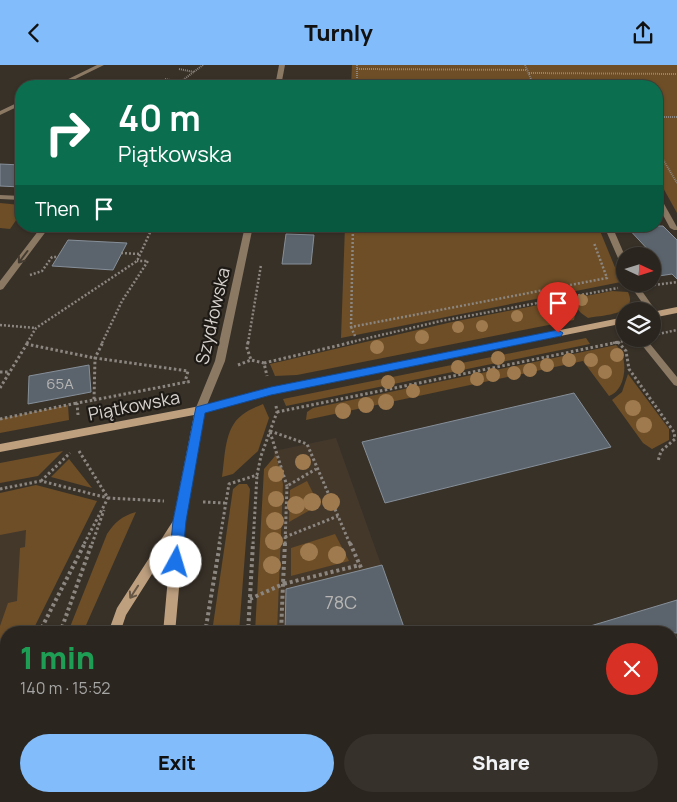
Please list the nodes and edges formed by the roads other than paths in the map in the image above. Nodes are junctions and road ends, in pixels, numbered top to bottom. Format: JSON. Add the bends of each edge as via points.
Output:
{"nodes":[{"id":1,"x":102,"y":65,"type":"edge"},
{"id":2,"x":282,"y":65,"type":"edge"},
{"id":3,"x":70,"y":80,"type":"edge"},
{"id":4,"x":279,"y":80,"type":"edge"},
{"id":5,"x":15,"y":106,"type":"edge"},
{"id":6,"x":0,"y":113,"type":"edge"},
{"id":7,"x":0,"y":197,"type":"edge"},
{"id":8,"x":15,"y":198,"type":"edge"},
{"id":9,"x":663,"y":208,"type":"edge"},
{"id":10,"x":674,"y":229,"type":"dead end"},
{"id":11,"x":41,"y":232,"type":"edge"},
{"id":12,"x":248,"y":232,"type":"edge"},
{"id":13,"x":611,"y":232,"type":"edge"},
{"id":14,"x":617,"y":247,"type":"edge"},
{"id":15,"x":0,"y":287,"type":"edge"},
{"id":16,"x":677,"y":311,"type":"edge"},
{"id":17,"x":661,"y":312,"type":"edge"},
{"id":18,"x":616,"y":322,"type":"edge"},
{"id":19,"x":648,"y":347,"type":"edge"},
{"id":20,"x":677,"y":383,"type":"edge"},
{"id":21,"x":200,"y":410,"type":"junction"},
{"id":22,"x":0,"y":448,"type":"edge"},
{"id":23,"x":180,"y":521,"type":"junction"},
{"id":24,"x":116,"y":626,"type":"edge"},
{"id":25,"x":170,"y":626,"type":"edge"}],
"edges":[{"from":1,"to":3,"type":"street"},
{"from":2,"to":4,"type":"street"},
{"from":5,"to":6,"type":"street"},
{"from":7,"to":8,"type":"street"},
{"from":9,"to":10,"type":"street"},
{"from":11,"to":15,"type":"street","one_way":true},
{"from":12,"to":21,"type":"street","name":"Szydłowska","via":[[220,361]]},
{"from":13,"to":14,"type":"street"},
{"from":16,"to":17,"type":"street"},
{"from":18,"to":21,"type":"street","name":"Piątkowska","via":[[279,389]]},
{"from":19,"to":20,"type":"street"},
{"from":21,"to":22,"type":"street","name":"Piątkowska"},
{"from":21,"to":23,"type":"street"},
{"from":23,"to":24,"type":"street","one_way":true,"via":[[121,613]]},
{"from":23,"to":25,"type":"street"}]}
